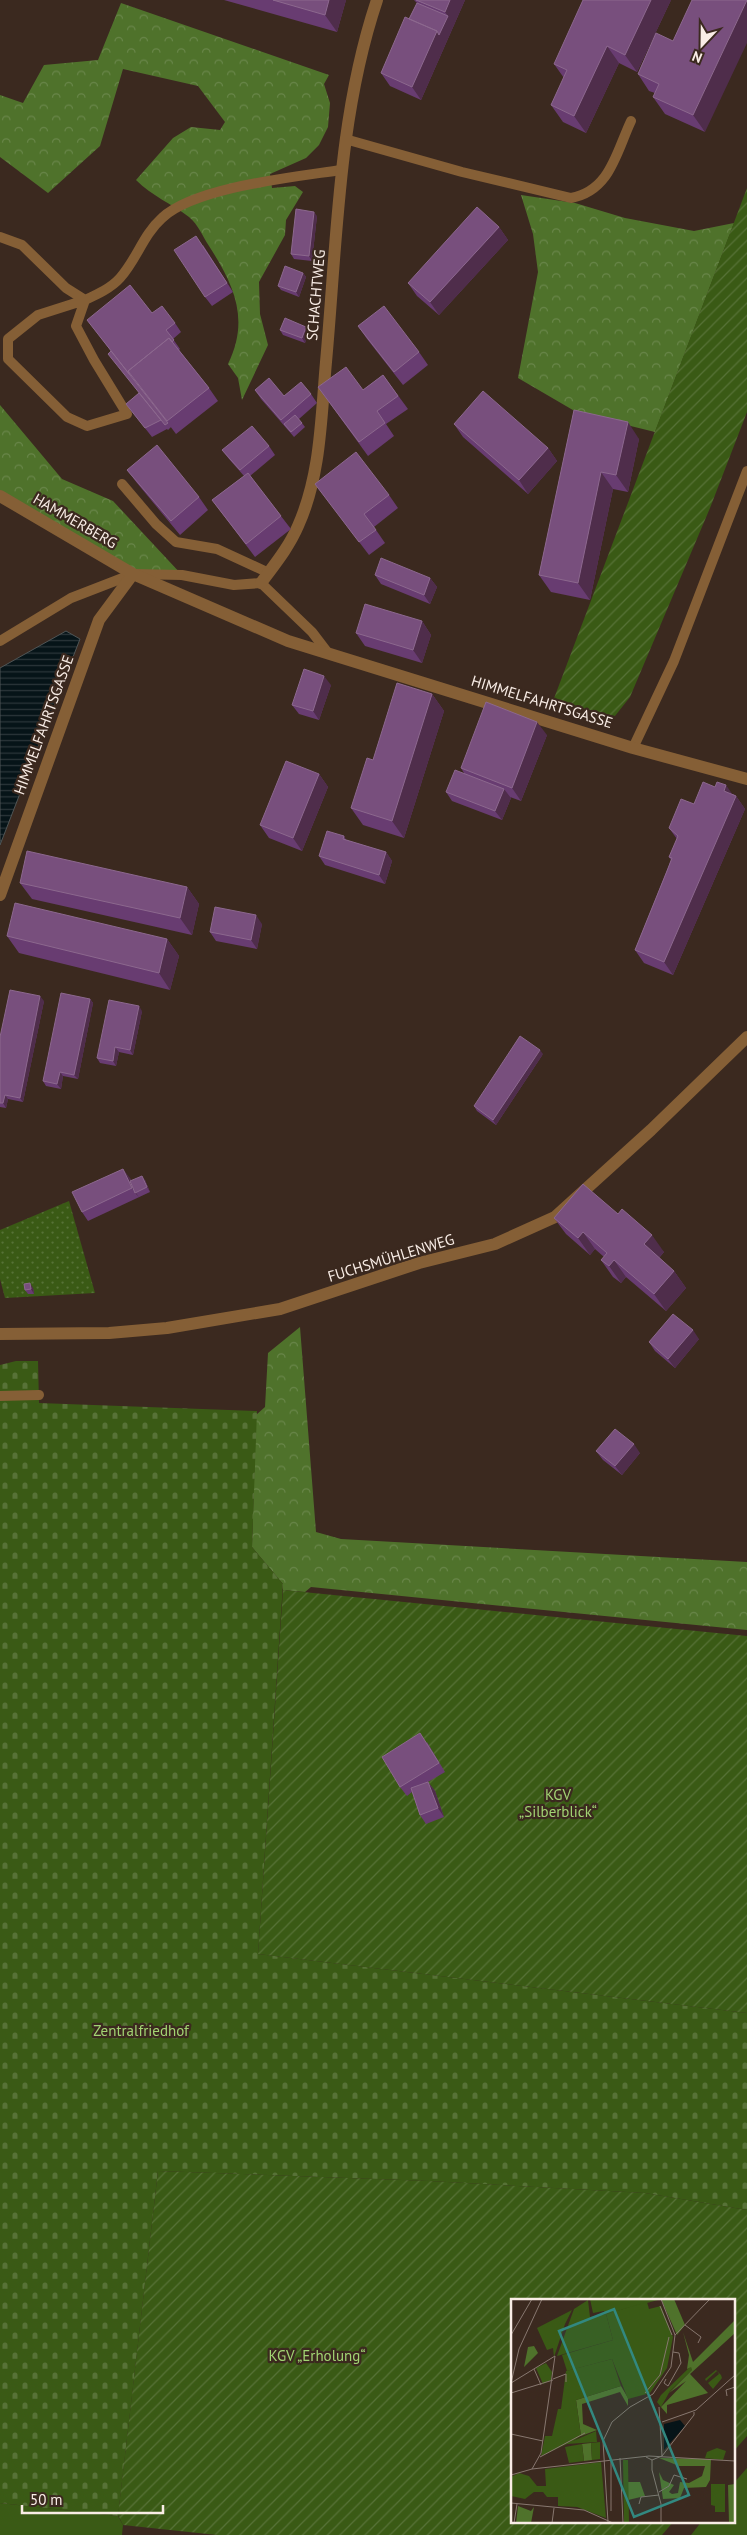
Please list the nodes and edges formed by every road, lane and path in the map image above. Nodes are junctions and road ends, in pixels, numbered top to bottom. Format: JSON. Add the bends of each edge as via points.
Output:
{"nodes":[{"id":1,"x":378,"y":0,"type":"edge"},
{"id":2,"x":631,"y":121,"type":"dead end"},
{"id":3,"x":345,"y":139,"type":"junction"},
{"id":4,"x":341,"y":170,"type":"junction"},
{"id":5,"x":0,"y":237,"type":"edge"},
{"id":6,"x":85,"y":300,"type":"junction"},
{"id":7,"x":747,"y":471,"type":"edge"},
{"id":8,"x":122,"y":484,"type":"dead end"},
{"id":9,"x":0,"y":496,"type":"edge"},
{"id":10,"x":133,"y":574,"type":"junction"},
{"id":11,"x":265,"y":578,"type":"junction"},
{"id":12,"x":0,"y":641,"type":"edge"},
{"id":13,"x":328,"y":654,"type":"junction"},
{"id":14,"x":633,"y":748,"type":"junction"},
{"id":15,"x":747,"y":779,"type":"edge"},
{"id":16,"x":0,"y":895,"type":"edge"},
{"id":17,"x":747,"y":1037,"type":"edge"},
{"id":18,"x":0,"y":1334,"type":"edge"},
{"id":19,"x":39,"y":1395,"type":"dead end"},
{"id":20,"x":0,"y":1396,"type":"edge"}],
"edges":[{"from":1,"to":3,"type":"street","name":"SCHACHTWEG","via":[[357,76]]},
{"from":2,"to":3,"type":"lane","via":[[602,182],[586,195],[572,198],[462,172]]},
{"from":3,"to":4,"type":"street","name":"SCHACHTWEG"},
{"from":4,"to":6,"type":"lane","via":[[226,191],[186,204],[162,218],[143,240],[120,278]]},
{"from":4,"to":11,"type":"street","name":"SCHACHTWEG","via":[[317,462],[299,524],[289,545]]},
{"from":5,"to":6,"type":"lane","via":[[22,245],[66,288]]},
{"from":6,"to":6,"type":"lane","via":[[76,326],[128,414],[87,426],[67,417],[8,359],[8,339],[38,315]]},
{"from":7,"to":14,"type":"lane","via":[[674,662]]},
{"from":8,"to":11,"type":"lane","via":[[176,542],[217,549]]},
{"from":9,"to":10,"type":"street","name":"HAMMERBERG"},
{"from":10,"to":11,"type":"lane","via":[[182,575],[234,585]]},
{"from":10,"to":12,"type":"lane","via":[[71,598]]},
{"from":10,"to":13,"type":"street","name":"HIMMELFAHRTSGASSE","via":[[288,641]]},
{"from":10,"to":16,"type":"street","name":"HIMMELFAHRTSGASSE","via":[[99,620]]},
{"from":11,"to":13,"type":"lane"},
{"from":13,"to":14,"type":"street","name":"HIMMELFAHRTSGASSE"},
{"from":14,"to":15,"type":"street","name":"HIMMELFAHRTSGASSE"},
{"from":17,"to":18,"type":"street","name":"FUCHSMÜHLENWEG","via":[[555,1217],[495,1244],[419,1263],[280,1309],[167,1328]]},
{"from":19,"to":20,"type":"lane"}]}
